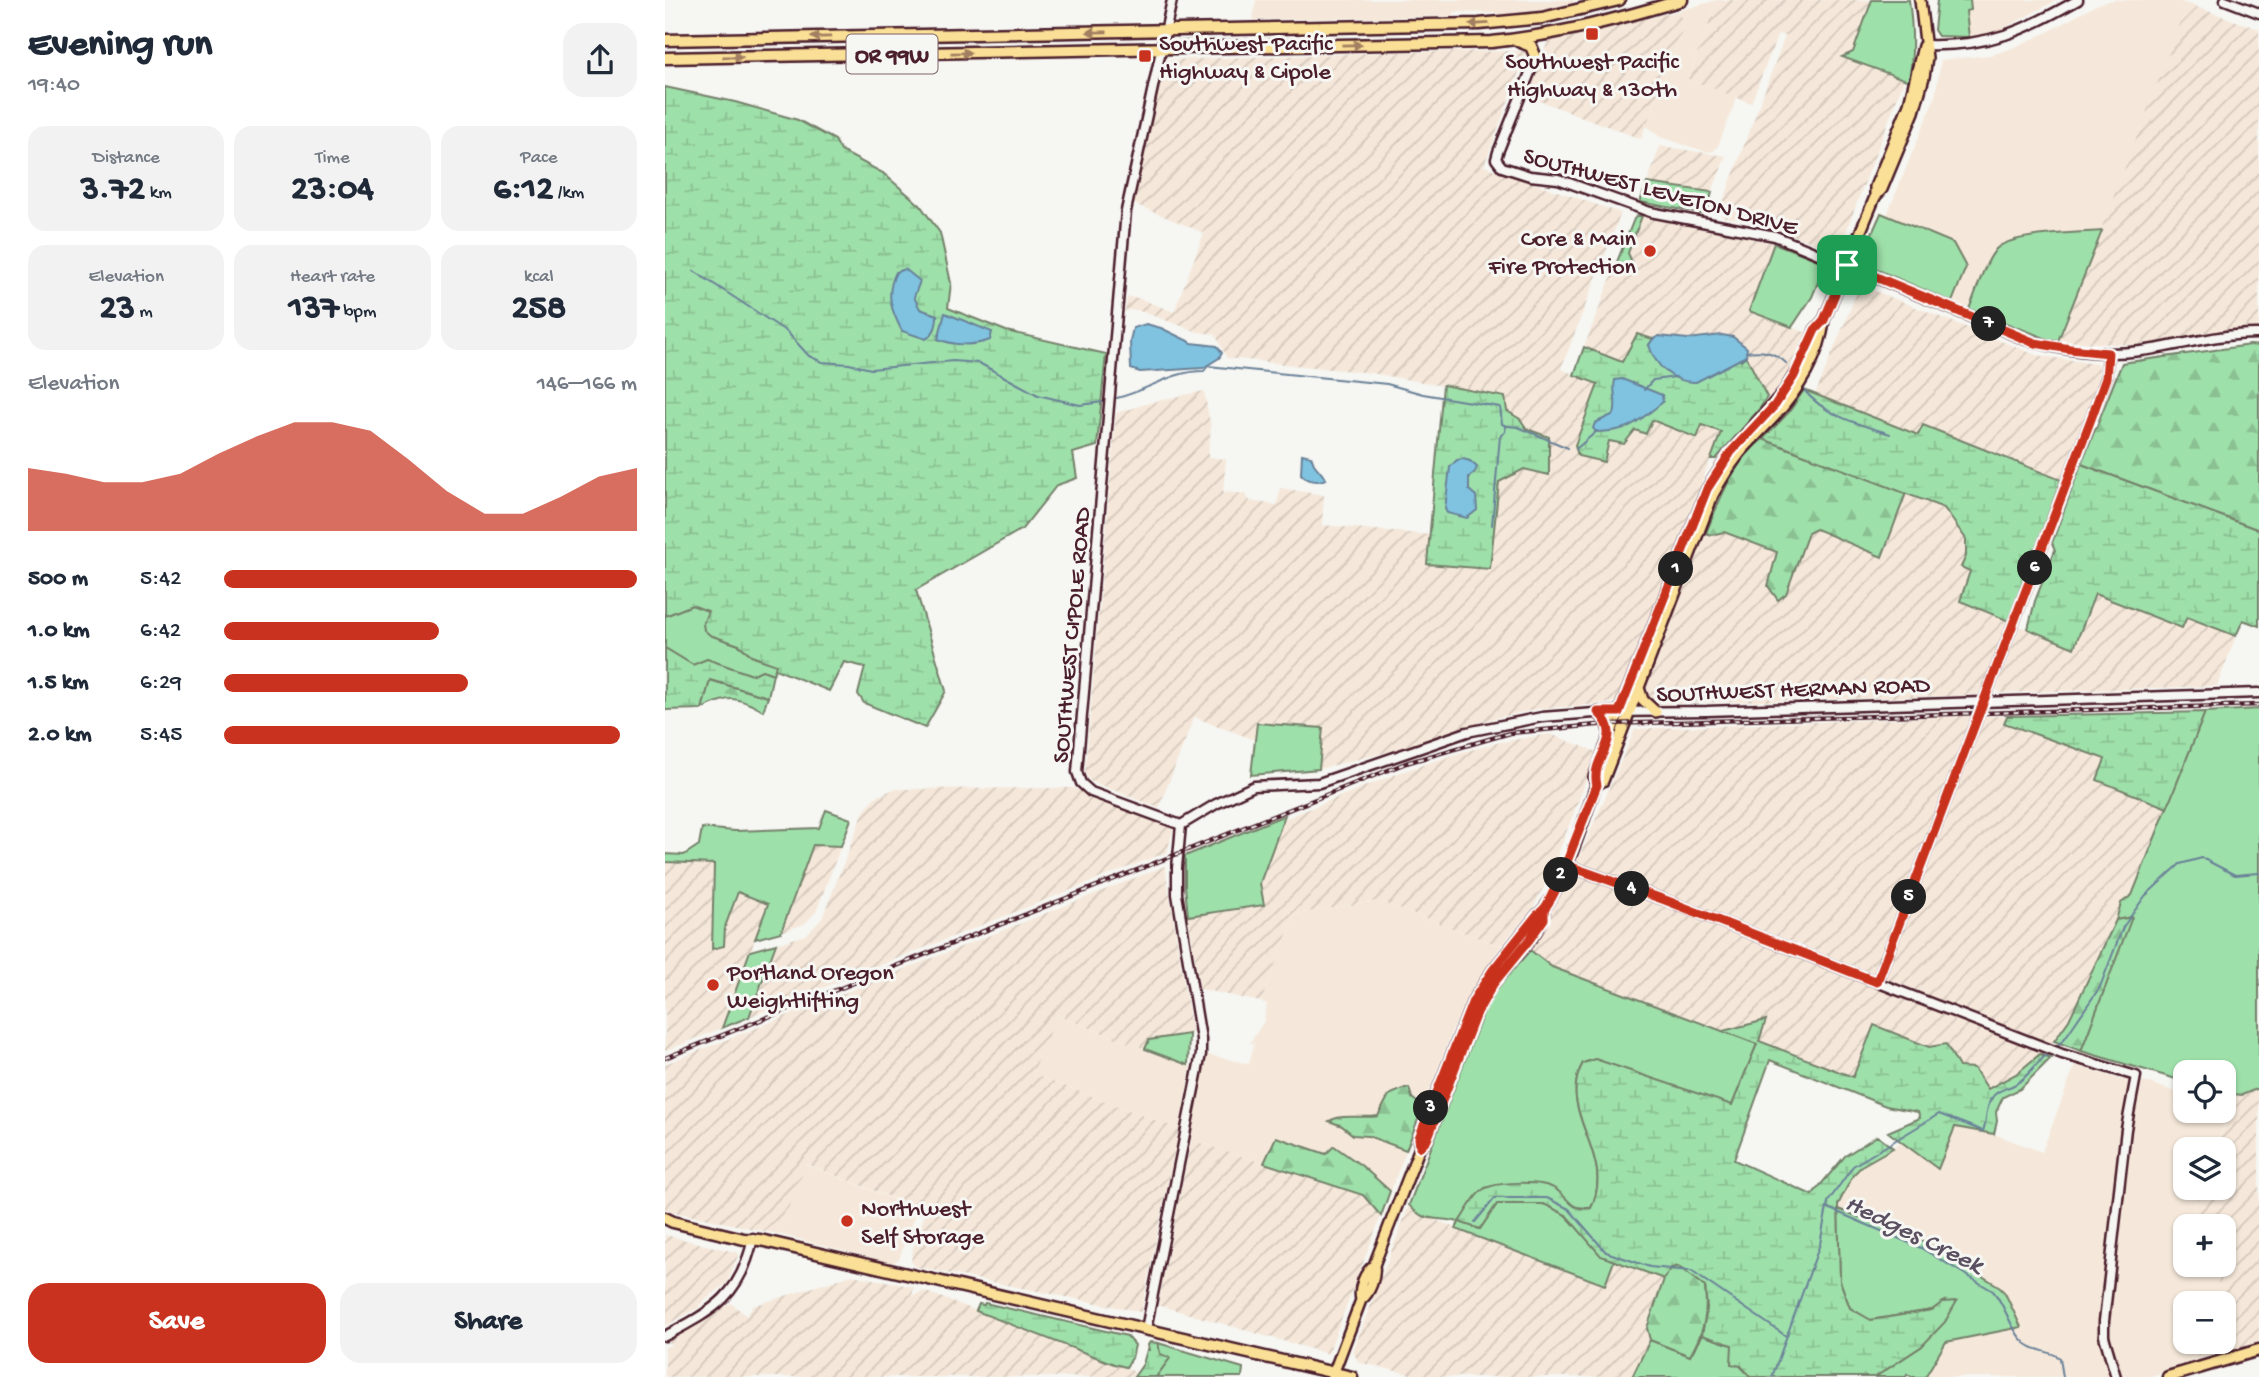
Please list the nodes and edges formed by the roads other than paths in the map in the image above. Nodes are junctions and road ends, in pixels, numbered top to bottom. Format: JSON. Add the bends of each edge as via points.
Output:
{"nodes":[{"id":1,"x":1172,"y":0,"type":"edge"},
{"id":2,"x":1619,"y":0,"type":"edge"},
{"id":3,"x":1682,"y":0,"type":"edge"},
{"id":4,"x":1920,"y":0,"type":"edge"},
{"id":5,"x":2078,"y":0,"type":"edge"},
{"id":6,"x":2225,"y":0,"type":"edge"},
{"id":7,"x":2259,"y":13,"type":"edge"},
{"id":8,"x":1395,"y":26,"type":"junction"},
{"id":9,"x":1165,"y":30,"type":"junction"},
{"id":10,"x":1553,"y":34,"type":"junction"},
{"id":11,"x":665,"y":40,"type":"edge"},
{"id":12,"x":686,"y":40,"type":"junction"},
{"id":13,"x":1514,"y":40,"type":"junction"},
{"id":14,"x":1395,"y":45,"type":"junction"},
{"id":15,"x":1924,"y":45,"type":"junction"},
{"id":16,"x":1161,"y":49,"type":"junction"},
{"id":17,"x":665,"y":58,"type":"edge"},
{"id":18,"x":687,"y":58,"type":"junction"},
{"id":19,"x":1536,"y":58,"type":"junction"},
{"id":20,"x":1847,"y":265,"type":"junction"},
{"id":21,"x":1824,"y":320,"type":"junction"},
{"id":22,"x":2259,"y":334,"type":"edge"},
{"id":23,"x":2108,"y":353,"type":"junction"},
{"id":24,"x":1639,"y":688,"type":"junction"},
{"id":25,"x":2259,"y":693,"type":"edge"},
{"id":26,"x":1984,"y":702,"type":"junction"},
{"id":27,"x":1962,"y":703,"type":"junction"},
{"id":28,"x":1598,"y":712,"type":"junction"},
{"id":29,"x":1619,"y":712,"type":"junction"},
{"id":30,"x":1630,"y":712,"type":"junction"},
{"id":31,"x":1656,"y":712,"type":"junction"},
{"id":32,"x":1977,"y":722,"type":"junction"},
{"id":33,"x":1610,"y":734,"type":"junction"},
{"id":34,"x":1597,"y":785,"type":"junction"},
{"id":35,"x":1181,"y":825,"type":"junction"},
{"id":36,"x":1566,"y":865,"type":"junction"},
{"id":37,"x":1877,"y":982,"type":"junction"},
{"id":38,"x":665,"y":1218,"type":"edge"},
{"id":39,"x":753,"y":1238,"type":"junction"},
{"id":40,"x":1146,"y":1329,"type":"junction"},
{"id":41,"x":665,"y":1336,"type":"edge"},
{"id":42,"x":2259,"y":1350,"type":"edge"},
{"id":43,"x":1332,"y":1375,"type":"edge"},
{"id":44,"x":1352,"y":1377,"type":"edge"},
{"id":45,"x":2116,"y":1377,"type":"edge"},
{"id":46,"x":2168,"y":1377,"type":"edge"}],
"edges":[{"from":1,"to":9,"type":"street","name":"SOUTHWEST CIPOLE ROAD"},
{"from":2,"to":8,"type":"highway","number":"OR 99W","one_way":true,"via":[[1532,19]]},
{"from":3,"to":10,"type":"highway","number":"OR 99W"},
{"from":4,"to":15,"type":"main road"},
{"from":5,"to":15,"type":"street","via":[[1996,39]]},
{"from":6,"to":7,"type":"street"},
{"from":8,"to":9,"type":"highway","number":"OR 99W"},
{"from":8,"to":14,"type":"highway"},
{"from":9,"to":12,"type":"highway","number":"OR 99W","one_way":true},
{"from":9,"to":16,"type":"street","name":"SOUTHWEST CIPOLE ROAD"},
{"from":10,"to":13,"type":"highway","number":"OR 99W"},
{"from":10,"to":19,"type":"highway"},
{"from":11,"to":12,"type":"highway","number":"OR 99W"},
{"from":12,"to":18,"type":"highway"},
{"from":13,"to":14,"type":"highway","number":"OR 99W"},
{"from":13,"to":19,"type":"highway","via":[[1531,46]]},
{"from":16,"to":14,"type":"highway","number":"OR 99W","one_way":true},
{"from":15,"to":20,"type":"main road","via":[[1909,104]]},
{"from":18,"to":16,"type":"highway","number":"OR 99W","one_way":true},
{"from":16,"to":35,"type":"street","name":"SOUTHWEST CIPOLE ROAD","via":[[1126,211],[1077,772],[1091,792]]},
{"from":17,"to":18,"type":"highway","number":"OR 99W"},
{"from":19,"to":20,"type":"street","name":"SOUTHWEST LEVETON DRIVE","via":[[1498,152],[1497,162],[1502,167],[1567,182],[1650,212],[1767,234]]},
{"from":20,"to":21,"type":"main road"},
{"from":20,"to":23,"type":"street","name":"SOUTHWEST LEVETON DRIVE","via":[[2035,343]]},
{"from":21,"to":24,"type":"main road","via":[[1823,333],[1796,389],[1739,455],[1713,495]]},
{"from":21,"to":29,"type":"main road","via":[[1785,390],[1731,452],[1707,489]]},
{"from":22,"to":23,"type":"street","name":"SOUTHWEST LEVETON DRIVE"},
{"from":23,"to":26,"type":"street","via":[[2105,382]]},
{"from":24,"to":30,"type":"main road"},
{"from":24,"to":31,"type":"main road"},
{"from":25,"to":26,"type":"street","name":"SOUTHWEST HERMAN ROAD"},
{"from":26,"to":27,"type":"street","name":"SOUTHWEST HERMAN ROAD"},
{"from":26,"to":32,"type":"street"},
{"from":27,"to":31,"type":"street","name":"SOUTHWEST HERMAN ROAD"},
{"from":27,"to":32,"type":"street"},
{"from":28,"to":29,"type":"street","name":"SOUTHWEST HERMAN ROAD"},
{"from":28,"to":33,"type":"main road"},
{"from":28,"to":35,"type":"street","name":"SOUTHWEST HERMAN ROAD","via":[[1481,728],[1319,783],[1254,786]]},
{"from":29,"to":30,"type":"street","name":"SOUTHWEST HERMAN ROAD"},
{"from":29,"to":33,"type":"main road"},
{"from":30,"to":31,"type":"street","name":"SOUTHWEST HERMAN ROAD"},
{"from":30,"to":34,"type":"main road"},
{"from":32,"to":37,"type":"street"},
{"from":33,"to":34,"type":"main road","via":[[1594,777]]},
{"from":34,"to":36,"type":"main road"},
{"from":35,"to":40,"type":"street","via":[[1177,894],[1201,1054]]},
{"from":36,"to":37,"type":"street"},
{"from":36,"to":43,"type":"main road","via":[[1544,911],[1500,961],[1473,1001],[1419,1138],[1420,1147],[1375,1272]]},
{"from":37,"to":45,"type":"street","via":[[2062,1054],[2136,1076],[2104,1321]]},
{"from":38,"to":39,"type":"highway"},
{"from":39,"to":40,"type":"highway"},
{"from":39,"to":41,"type":"street","via":[[745,1268],[728,1296],[705,1315]]},
{"from":40,"to":43,"type":"highway"},
{"from":42,"to":46,"type":"highway"},
{"from":43,"to":44,"type":"highway"}]}
